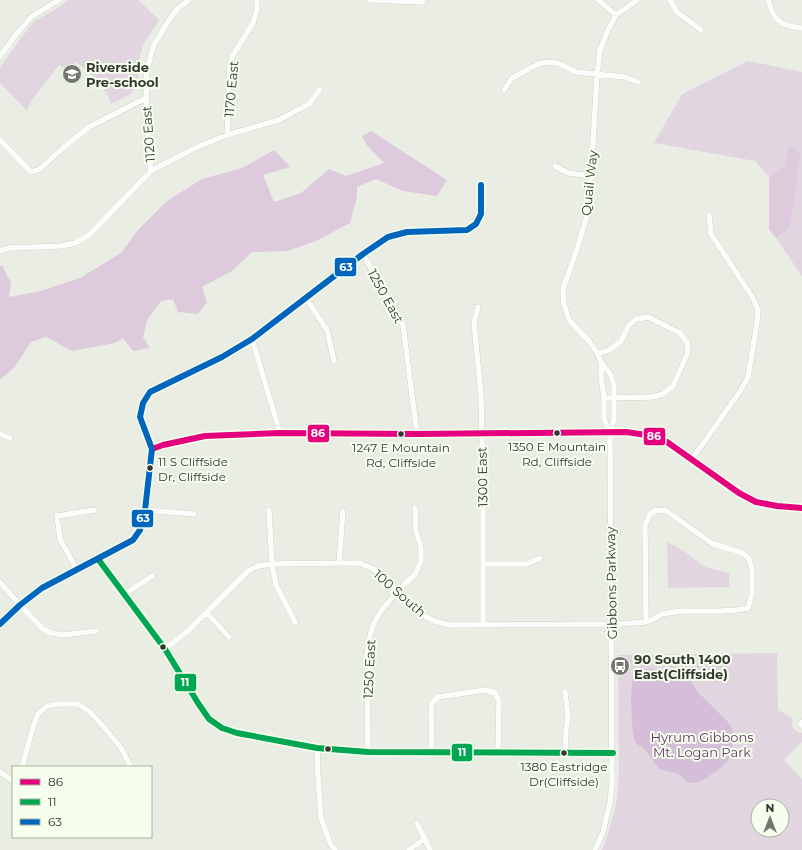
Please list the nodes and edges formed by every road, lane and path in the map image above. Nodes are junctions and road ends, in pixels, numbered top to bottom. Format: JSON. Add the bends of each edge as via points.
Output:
{"nodes":[{"id":1,"x":59,"y":0,"type":"edge"},
{"id":2,"x":189,"y":0,"type":"edge"},
{"id":3,"x":257,"y":0,"type":"edge"},
{"id":4,"x":370,"y":0,"type":"edge"},
{"id":5,"x":598,"y":0,"type":"edge"},
{"id":6,"x":638,"y":0,"type":"edge"},
{"id":7,"x":670,"y":0,"type":"edge"},
{"id":8,"x":768,"y":0,"type":"edge"},
{"id":9,"x":423,"y":2,"type":"dead end"},
{"id":10,"x":616,"y":15,"type":"junction"},
{"id":11,"x":802,"y":28,"type":"edge"},
{"id":12,"x":702,"y":30,"type":"dead end"},
{"id":13,"x":0,"y":56,"type":"edge"},
{"id":14,"x":597,"y":75,"type":"junction"},
{"id":15,"x":638,"y":82,"type":"dead end"},
{"id":16,"x":320,"y":90,"type":"dead end"},
{"id":17,"x":504,"y":90,"type":"dead end"},
{"id":18,"x":146,"y":98,"type":"junction"},
{"id":19,"x":227,"y":135,"type":"junction"},
{"id":20,"x":0,"y":140,"type":"edge"},
{"id":21,"x":555,"y":166,"type":"dead end"},
{"id":22,"x":151,"y":171,"type":"junction"},
{"id":23,"x":591,"y":176,"type":"junction"},
{"id":24,"x":481,"y":185,"type":"dead end"},
{"id":25,"x":708,"y":215,"type":"dead end"},
{"id":26,"x":0,"y":251,"type":"edge"},
{"id":27,"x":363,"y":254,"type":"junction"},
{"id":28,"x":306,"y":298,"type":"junction"},
{"id":29,"x":478,"y":307,"type":"dead end"},
{"id":30,"x":252,"y":339,"type":"junction"},
{"id":31,"x":598,"y":354,"type":"junction"},
{"id":32,"x":334,"y":361,"type":"dead end"},
{"id":33,"x":602,"y":364,"type":"junction"},
{"id":34,"x":604,"y":398,"type":"junction"},
{"id":35,"x":614,"y":398,"type":"junction"},
{"id":36,"x":610,"y":432,"type":"junction"},
{"id":37,"x":280,"y":433,"type":"junction"},
{"id":38,"x":0,"y":434,"type":"edge"},
{"id":39,"x":417,"y":434,"type":"junction"},
{"id":40,"x":482,"y":434,"type":"junction"},
{"id":41,"x":10,"y":438,"type":"dead end"},
{"id":42,"x":152,"y":449,"type":"junction"},
{"id":43,"x":692,"y":459,"type":"junction"},
{"id":44,"x":415,"y":508,"type":"dead end"},
{"id":45,"x":802,"y":508,"type":"edge"},
{"id":46,"x":94,"y":510,"type":"dead end"},
{"id":47,"x":145,"y":510,"type":"junction"},
{"id":48,"x":269,"y":510,"type":"dead end"},
{"id":49,"x":343,"y":511,"type":"dead end"},
{"id":50,"x":194,"y":514,"type":"dead end"},
{"id":51,"x":540,"y":558,"type":"dead end"},
{"id":52,"x":98,"y":559,"type":"junction"},
{"id":53,"x":339,"y":563,"type":"junction"},
{"id":54,"x":272,"y":564,"type":"junction"},
{"id":55,"x":483,"y":564,"type":"junction"},
{"id":56,"x":76,"y":570,"type":"junction"},
{"id":57,"x":152,"y":576,"type":"dead end"},
{"id":58,"x":0,"y":582,"type":"edge"},
{"id":59,"x":397,"y":592,"type":"junction"},
{"id":60,"x":124,"y":594,"type":"junction"},
{"id":61,"x":20,"y":606,"type":"junction"},
{"id":62,"x":207,"y":613,"type":"junction"},
{"id":63,"x":295,"y":622,"type":"dead end"},
{"id":64,"x":646,"y":622,"type":"junction"},
{"id":65,"x":0,"y":624,"type":"edge"},
{"id":66,"x":612,"y":624,"type":"junction"},
{"id":67,"x":482,"y":625,"type":"junction"},
{"id":68,"x":96,"y":631,"type":"dead end"},
{"id":69,"x":229,"y":637,"type":"dead end"},
{"id":70,"x":165,"y":649,"type":"junction"},
{"id":71,"x":565,"y":692,"type":"dead end"},
{"id":72,"x":318,"y":748,"type":"junction"},
{"id":73,"x":368,"y":752,"type":"junction"},
{"id":74,"x":432,"y":752,"type":"junction"},
{"id":75,"x":498,"y":753,"type":"junction"},
{"id":76,"x":565,"y":753,"type":"junction"},
{"id":77,"x":613,"y":753,"type":"junction"},
{"id":78,"x":22,"y":766,"type":"edge"},
{"id":79,"x":130,"y":766,"type":"edge"},
{"id":80,"x":0,"y":772,"type":"edge"},
{"id":81,"x":12,"y":779,"type":"edge"},
{"id":82,"x":417,"y":823,"type":"dead end"},
{"id":83,"x":424,"y":839,"type":"junction"},
{"id":84,"x":335,"y":850,"type":"edge"},
{"id":85,"x":409,"y":850,"type":"edge"},
{"id":86,"x":430,"y":850,"type":"edge"},
{"id":87,"x":594,"y":850,"type":"edge"}],
"edges":[{"from":1,"to":13,"type":"street","via":[[31,18]]},
{"from":2,"to":18,"type":"street","name":"1120 East","via":[[178,8],[154,45],[148,69]]},
{"from":3,"to":19,"type":"street","name":"1170 East","via":[[253,23],[233,55],[230,65]]},
{"from":4,"to":9,"type":"street"},
{"from":5,"to":10,"type":"street"},
{"from":6,"to":10,"type":"street","name":"Quail Way"},
{"from":7,"to":12,"type":"street","via":[[677,12]]},
{"from":8,"to":11,"type":"street","via":[[773,15],[779,22]]},
{"from":10,"to":14,"type":"street","name":"Quail Way","via":[[600,50]]},
{"from":14,"to":15,"type":"street","via":[[625,77]]},
{"from":14,"to":17,"type":"street","via":[[576,72],[549,62],[538,64],[512,78]]},
{"from":14,"to":23,"type":"street","name":"Quail Way"},
{"from":16,"to":19,"type":"street","via":[[309,104],[279,120]]},
{"from":18,"to":20,"type":"street","via":[[89,127],[40,169],[31,172]]},
{"from":18,"to":22,"type":"street","name":"1120 East"},
{"from":19,"to":22,"type":"street"},
{"from":21,"to":23,"type":"street","via":[[568,173]]},
{"from":22,"to":26,"type":"street","via":[[89,235],[75,243],[9,248]]},
{"from":23,"to":31,"type":"street","name":"Quail Way","via":[[586,219],[563,289],[569,320]]},
{"from":24,"to":27,"type":"street","via":[[481,214],[476,224],[467,230],[407,232],[388,237]]},
{"from":25,"to":43,"type":"street","via":[[710,234],[753,298],[758,310],[748,377]]},
{"from":27,"to":28,"type":"street"},
{"from":27,"to":39,"type":"street","name":"1250 East","via":[[403,325]]},
{"from":28,"to":30,"type":"street"},
{"from":28,"to":32,"type":"street","via":[[327,330]]},
{"from":29,"to":40,"type":"street","name":"1300 East","via":[[474,322]]},
{"from":30,"to":37,"type":"street"},
{"from":30,"to":42,"type":"street","via":[[222,357],[150,392],[143,403],[140,417]]},
{"from":31,"to":33,"type":"street","name":"Quail Way"},
{"from":31,"to":35,"type":"street","via":[[612,349],[621,341],[629,325],[636,319],[648,317],[680,333],[687,342],[688,352],[673,386],[663,394],[652,397]]},
{"from":33,"to":34,"type":"street","name":"Quail Way"},
{"from":33,"to":35,"type":"street","name":"Quail Way","via":[[611,375]]},
{"from":34,"to":35,"type":"street"},
{"from":34,"to":36,"type":"street","name":"Quail Way","via":[[604,419]]},
{"from":35,"to":36,"type":"street","name":"Quail Way","via":[[614,419]]},
{"from":36,"to":40,"type":"street"},
{"from":36,"to":43,"type":"street","via":[[653,436]]},
{"from":36,"to":66,"type":"street","name":"Gibbons Parkway"},
{"from":37,"to":39,"type":"street"},
{"from":37,"to":42,"type":"street","via":[[205,436]]},
{"from":38,"to":41,"type":"street"},
{"from":39,"to":40,"type":"street"},
{"from":40,"to":55,"type":"street","name":"1300 East"},
{"from":42,"to":47,"type":"street"},
{"from":43,"to":45,"type":"street","via":[[739,493],[756,502]]},
{"from":44,"to":59,"type":"street","name":"1250 East","via":[[421,561],[416,573]]},
{"from":46,"to":56,"type":"street","via":[[57,516],[60,539]]},
{"from":47,"to":50,"type":"street"},
{"from":47,"to":52,"type":"street","via":[[140,530],[133,540]]},
{"from":48,"to":54,"type":"street"},
{"from":49,"to":53,"type":"street"},
{"from":51,"to":55,"type":"street","via":[[526,564]]},
{"from":52,"to":56,"type":"street"},
{"from":52,"to":60,"type":"street"},
{"from":53,"to":54,"type":"street","name":"100 South"},
{"from":53,"to":59,"type":"street","name":"100 South","via":[[360,563],[375,570]]},
{"from":54,"to":62,"type":"street","name":"100 South","via":[[248,571]]},
{"from":54,"to":63,"type":"street","via":[[276,585]]},
{"from":55,"to":67,"type":"street","name":"1300 East"},
{"from":56,"to":61,"type":"street","via":[[42,588]]},
{"from":57,"to":60,"type":"street"},
{"from":58,"to":61,"type":"street"},
{"from":59,"to":67,"type":"street","name":"100 South","via":[[421,614],[434,621],[450,625]]},
{"from":59,"to":73,"type":"street","name":"1250 East","via":[[381,611],[373,625],[369,640]]},
{"from":60,"to":70,"type":"street"},
{"from":61,"to":65,"type":"street"},
{"from":61,"to":68,"type":"street","via":[[42,628],[51,633],[63,635]]},
{"from":62,"to":69,"type":"street"},
{"from":62,"to":70,"type":"street","name":"100 South"},
{"from":64,"to":64,"type":"street","via":[[662,614],[681,611],[729,611],[748,608],[752,594],[752,568],[749,559],[744,553],[713,544],[665,510],[654,511],[649,515],[645,526]]},
{"from":64,"to":66,"type":"street","name":"100 South"},
{"from":66,"to":67,"type":"street","name":"100 South"},
{"from":66,"to":77,"type":"street","name":"Gibbons Parkway"},
{"from":70,"to":72,"type":"street","via":[[209,719],[222,728]]},
{"from":71,"to":76,"type":"street","via":[[568,716]]},
{"from":72,"to":73,"type":"street"},
{"from":72,"to":84,"type":"street","via":[[321,818]]},
{"from":73,"to":74,"type":"street"},
{"from":74,"to":75,"type":"street"},
{"from":74,"to":75,"type":"street","via":[[432,703],[438,697],[485,690],[495,693],[499,701]]},
{"from":75,"to":76,"type":"street"},
{"from":76,"to":77,"type":"street"},
{"from":77,"to":87,"type":"street","name":"Gibbons Parkway","via":[[610,802],[603,832]]},
{"from":78,"to":79,"type":"street","via":[[38,714],[47,706],[78,704],[102,725],[121,748]]},
{"from":80,"to":81,"type":"street"},
{"from":82,"to":83,"type":"street"},
{"from":83,"to":85,"type":"street"},
{"from":83,"to":86,"type":"street"}]}
